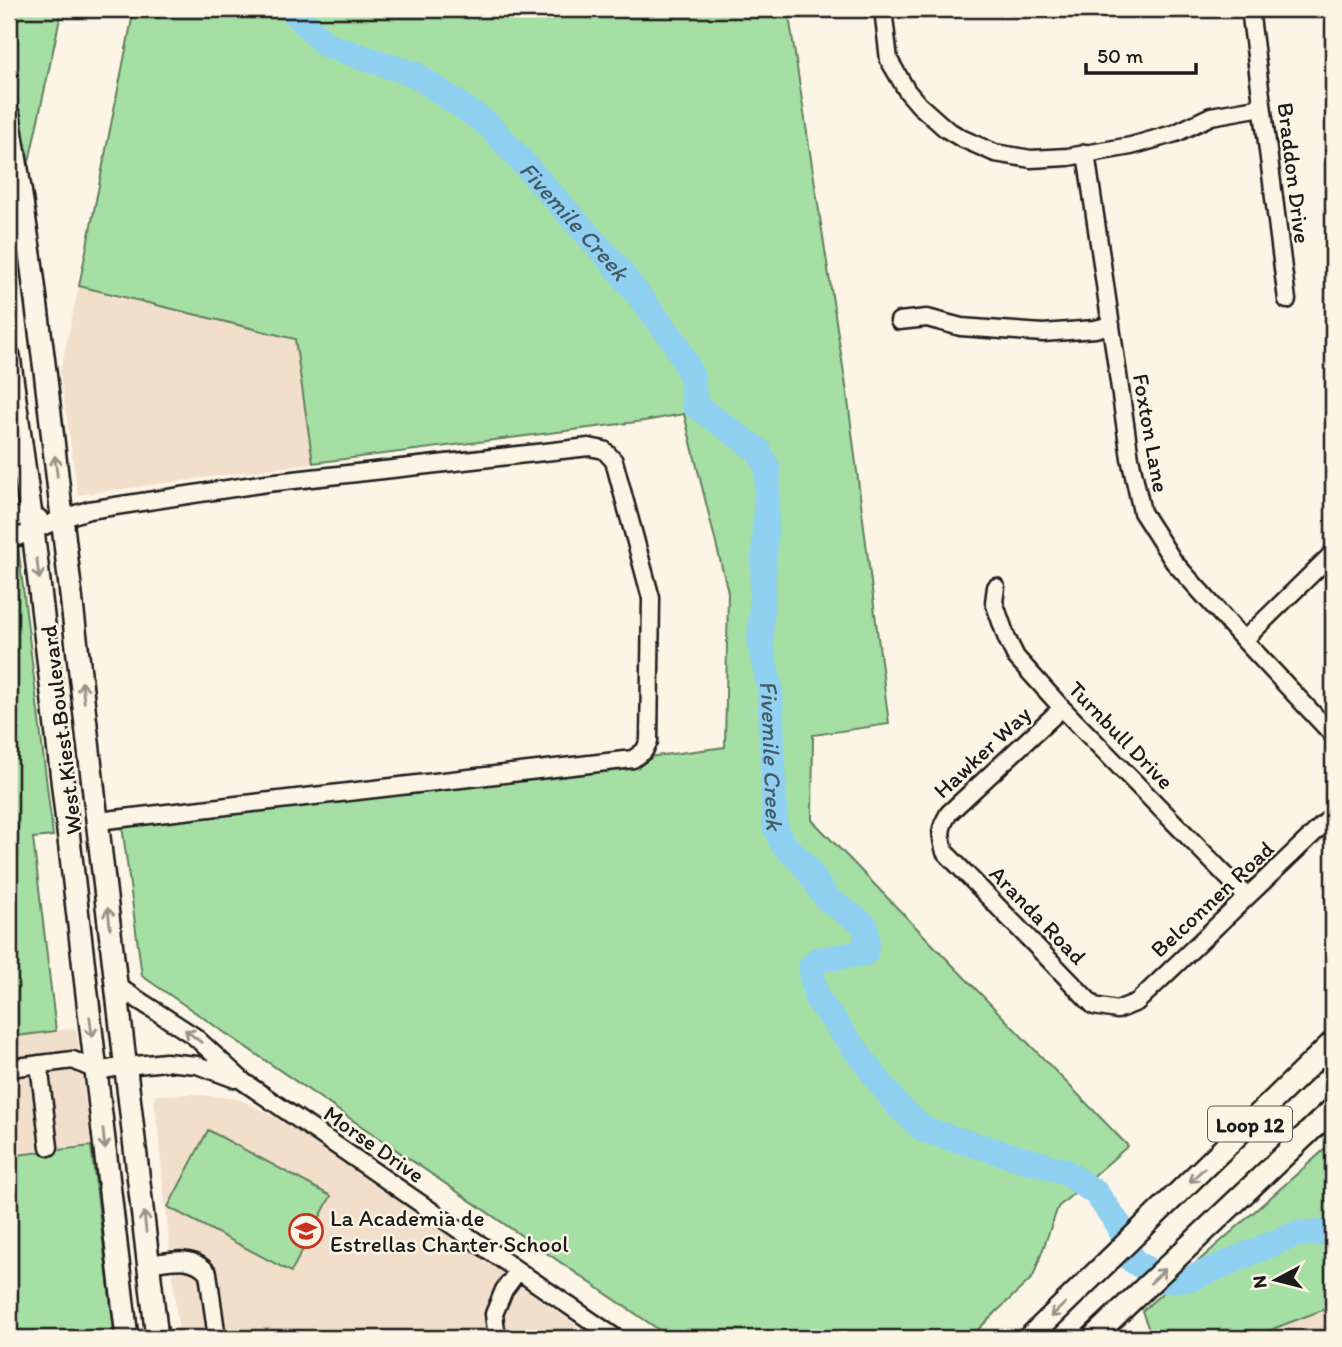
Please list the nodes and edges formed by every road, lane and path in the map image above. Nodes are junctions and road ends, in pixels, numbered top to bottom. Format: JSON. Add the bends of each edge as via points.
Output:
{"nodes":[{"id":1,"x":883,"y":9,"type":"edge"},
{"id":2,"x":1250,"y":9,"type":"edge"},
{"id":3,"x":1262,"y":107,"type":"junction"},
{"id":4,"x":9,"y":116,"type":"edge"},
{"id":5,"x":1086,"y":153,"type":"junction"},
{"id":6,"x":18,"y":232,"type":"edge"},
{"id":7,"x":1287,"y":300,"type":"dead end"},
{"id":8,"x":899,"y":321,"type":"dead end"},
{"id":9,"x":1111,"y":326,"type":"junction"},
{"id":10,"x":9,"y":356,"type":"edge"},
{"id":11,"x":9,"y":516,"type":"edge"},
{"id":12,"x":62,"y":518,"type":"junction"},
{"id":13,"x":33,"y":524,"type":"junction"},
{"id":14,"x":9,"y":538,"type":"edge"},
{"id":15,"x":1333,"y":553,"type":"edge"},
{"id":16,"x":996,"y":587,"type":"dead end"},
{"id":17,"x":1244,"y":640,"type":"junction"},
{"id":18,"x":1062,"y":708,"type":"junction"},
{"id":19,"x":1333,"y":734,"type":"edge"},
{"id":20,"x":1333,"y":816,"type":"edge"},
{"id":21,"x":98,"y":821,"type":"junction"},
{"id":22,"x":940,"y":834,"type":"joint"},
{"id":23,"x":1247,"y":897,"type":"junction"},
{"id":24,"x":117,"y":986,"type":"junction"},
{"id":25,"x":1117,"y":1010,"type":"joint"},
{"id":26,"x":1333,"y":1042,"type":"edge"},
{"id":27,"x":39,"y":1064,"type":"junction"},
{"id":28,"x":126,"y":1066,"type":"junction"},
{"id":29,"x":9,"y":1068,"type":"edge"},
{"id":30,"x":97,"y":1071,"type":"junction"},
{"id":31,"x":244,"y":1082,"type":"junction"},
{"id":32,"x":1333,"y":1109,"type":"edge"},
{"id":33,"x":49,"y":1147,"type":"dead end"},
{"id":34,"x":149,"y":1264,"type":"junction"},
{"id":35,"x":518,"y":1271,"type":"junction"},
{"id":36,"x":127,"y":1338,"type":"edge"},
{"id":37,"x":157,"y":1338,"type":"edge"},
{"id":38,"x":217,"y":1338,"type":"edge"},
{"id":39,"x":497,"y":1338,"type":"edge"},
{"id":40,"x":617,"y":1338,"type":"edge"},
{"id":41,"x":1029,"y":1338,"type":"edge"},
{"id":42,"x":1092,"y":1338,"type":"edge"}],
"edges":[{"from":1,"to":5,"type":"street","via":[[889,60],[919,105],[946,129],[1013,157],[1049,159]]},
{"from":2,"to":3,"type":"street","name":"Braddon Drive"},
{"from":3,"to":5,"type":"street","via":[[1211,116],[1143,143]]},
{"from":3,"to":7,"type":"street","name":"Braddon Drive"},
{"from":4,"to":6,"type":"main road","name":"West Kiest Boulevard"},
{"from":5,"to":9,"type":"street","name":"Foxton Lane"},
{"from":12,"to":6,"type":"main road","name":"West Kiest Boulevard","one_way":true},
{"from":8,"to":9,"type":"street","via":[[927,318],[961,327],[1043,333]]},
{"from":9,"to":17,"type":"street","name":"Foxton Lane","via":[[1142,512],[1174,562]]},
{"from":10,"to":13,"type":"main road","name":"West Kiest Boulevard"},
{"from":11,"to":13,"type":"street"},
{"from":12,"to":13,"type":"street"},
{"from":21,"to":12,"type":"main road","name":"West Kiest Boulevard","one_way":true},
{"from":12,"to":21,"type":"street","via":[[267,483],[589,447],[604,450],[614,461],[651,598],[649,741],[633,759]]},
{"from":13,"to":14,"type":"street","via":[[18,537]]},
{"from":13,"to":30,"type":"main road","name":"West Kiest Boulevard","one_way":true},
{"from":15,"to":17,"type":"street"},
{"from":16,"to":18,"type":"street","name":"Turnbull Drive","via":[[994,602],[1016,657]]},
{"from":17,"to":19,"type":"street","name":"Foxton Lane"},
{"from":18,"to":22,"type":"street","name":"Hawker Way","via":[[948,813]]},
{"from":18,"to":23,"type":"street","name":"Turnbull Drive"},
{"from":20,"to":23,"type":"street","name":"Belconnen Road"},
{"from":24,"to":21,"type":"main road","name":"West Kiest Boulevard","one_way":true},
{"from":22,"to":25,"type":"street","name":"Aranda Road","via":[[945,852],[1094,1006]]},
{"from":23,"to":25,"type":"street","name":"Belconnen Road","via":[[1137,1002]]},
{"from":24,"to":28,"type":"main road","name":"West Kiest Boulevard"},
{"from":31,"to":24,"type":"street","name":"Morse Drive","one_way":true,"via":[[194,1036]]},
{"from":26,"to":41,"type":"main road","number":"Loop 12","one_way":true},
{"from":27,"to":29,"type":"street"},
{"from":27,"to":30,"type":"street","via":[[73,1060]]},
{"from":27,"to":33,"type":"street"},
{"from":28,"to":30,"type":"street","name":"Morse Drive"},
{"from":28,"to":31,"type":"street","name":"Morse Drive","via":[[197,1065]]},
{"from":34,"to":28,"type":"main road","name":"West Kiest Boulevard","one_way":true},
{"from":30,"to":36,"type":"main road","name":"West Kiest Boulevard","one_way":true},
{"from":31,"to":35,"type":"street","name":"Morse Drive"},
{"from":42,"to":32,"type":"main road","number":"Loop 12","one_way":true},
{"from":34,"to":37,"type":"main road","name":"West Kiest Boulevard"},
{"from":34,"to":38,"type":"street","via":[[193,1261],[202,1266],[208,1273]]},
{"from":35,"to":39,"type":"street","via":[[503,1290],[494,1314]]},
{"from":35,"to":40,"type":"street","name":"Morse Drive"}]}
